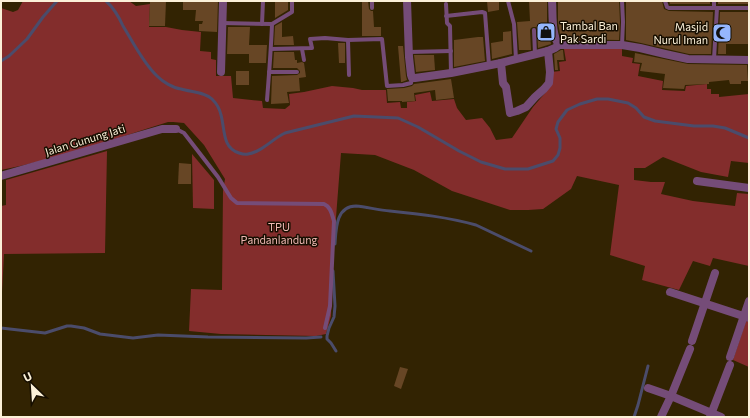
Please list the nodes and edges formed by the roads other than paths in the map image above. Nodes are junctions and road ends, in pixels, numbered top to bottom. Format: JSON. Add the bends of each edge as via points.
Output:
{"nodes":[{"id":1,"x":223,"y":1,"type":"edge"},
{"id":2,"x":263,"y":1,"type":"edge"},
{"id":3,"x":292,"y":1,"type":"edge"},
{"id":4,"x":372,"y":1,"type":"edge"},
{"id":5,"x":407,"y":1,"type":"edge"},
{"id":6,"x":508,"y":1,"type":"edge"},
{"id":7,"x":552,"y":1,"type":"edge"},
{"id":8,"x":622,"y":1,"type":"edge"},
{"id":9,"x":665,"y":1,"type":"edge"},
{"id":10,"x":714,"y":1,"type":"edge"},
{"id":11,"x":446,"y":4,"type":"dead end"},
{"id":12,"x":372,"y":8,"type":"dead end"},
{"id":13,"x":716,"y":8,"type":"junction"},
{"id":14,"x":749,"y":8,"type":"edge"},
{"id":15,"x":446,"y":16,"type":"junction"},
{"id":16,"x":222,"y":23,"type":"junction"},
{"id":17,"x":262,"y":24,"type":"junction"},
{"id":18,"x":272,"y":24,"type":"junction"},
{"id":19,"x":534,"y":30,"type":"dead end"},
{"id":20,"x":348,"y":40,"type":"junction"},
{"id":21,"x":559,"y":45,"type":"junction"},
{"id":22,"x":622,"y":45,"type":"junction"},
{"id":23,"x":272,"y":48,"type":"junction"},
{"id":24,"x":302,"y":49,"type":"junction"},
{"id":25,"x":451,"y":51,"type":"junction"},
{"id":26,"x":548,"y":51,"type":"junction"},
{"id":27,"x":409,"y":52,"type":"junction"},
{"id":28,"x":535,"y":54,"type":"junction"},
{"id":29,"x":516,"y":59,"type":"junction"},
{"id":30,"x":304,"y":60,"type":"dead end"},
{"id":31,"x":714,"y":60,"type":"junction"},
{"id":32,"x":749,"y":60,"type":"edge"},
{"id":33,"x":501,"y":63,"type":"junction"},
{"id":34,"x":489,"y":66,"type":"junction"},
{"id":35,"x":221,"y":72,"type":"dead end"},
{"id":36,"x":269,"y":72,"type":"junction"},
{"id":37,"x":297,"y":72,"type":"dead end"},
{"id":38,"x":451,"y":73,"type":"junction"},
{"id":39,"x":349,"y":75,"type":"dead end"},
{"id":40,"x":412,"y":78,"type":"junction"},
{"id":41,"x":267,"y":100,"type":"dead end"},
{"id":42,"x":176,"y":129,"type":"joint"},
{"id":43,"x":1,"y":176,"type":"edge"},
{"id":44,"x":697,"y":181,"type":"dead end"},
{"id":45,"x":749,"y":188,"type":"edge"},
{"id":46,"x":715,"y":273,"type":"dead end"},
{"id":47,"x":670,"y":292,"type":"dead end"},
{"id":48,"x":749,"y":301,"type":"edge"},
{"id":49,"x":705,"y":303,"type":"junction"},
{"id":50,"x":746,"y":317,"type":"edge"},
{"id":51,"x":325,"y":328,"type":"dead end"},
{"id":52,"x":692,"y":340,"type":"dead end"},
{"id":53,"x":690,"y":349,"type":"dead end"},
{"id":54,"x":648,"y":388,"type":"dead end"},
{"id":55,"x":671,"y":396,"type":"junction"},
{"id":56,"x":710,"y":415,"type":"edge"},
{"id":57,"x":661,"y":417,"type":"edge"},
{"id":58,"x":721,"y":417,"type":"edge"}],
"edges":[{"from":1,"to":16,"type":"street"},
{"from":2,"to":17,"type":"lane"},
{"from":3,"to":18,"type":"lane","via":[[292,12]]},
{"from":4,"to":12,"type":"lane"},
{"from":5,"to":27,"type":"street"},
{"from":6,"to":29,"type":"lane","via":[[514,24]]},
{"from":7,"to":21,"type":"street","via":[[554,31]]},
{"from":8,"to":22,"type":"lane"},
{"from":9,"to":13,"type":"lane","via":[[669,8]]},
{"from":10,"to":13,"type":"lane"},
{"from":11,"to":15,"type":"lane"},
{"from":13,"to":14,"type":"lane"},
{"from":13,"to":31,"type":"lane"},
{"from":15,"to":25,"type":"lane","via":[[450,26]]},
{"from":15,"to":34,"type":"lane","via":[[485,13]]},
{"from":16,"to":17,"type":"lane"},
{"from":16,"to":35,"type":"street"},
{"from":17,"to":18,"type":"lane"},
{"from":18,"to":23,"type":"lane"},
{"from":19,"to":28,"type":"lane"},
{"from":20,"to":24,"type":"lane","via":[[310,39],[312,48]]},
{"from":20,"to":39,"type":"lane"},
{"from":20,"to":40,"type":"lane","via":[[382,39],[387,86],[411,83]]},
{"from":21,"to":22,"type":"street"},
{"from":21,"to":26,"type":"street"},
{"from":22,"to":31,"type":"street","via":[[675,57]]},
{"from":23,"to":24,"type":"lane"},
{"from":23,"to":36,"type":"lane"},
{"from":24,"to":30,"type":"lane"},
{"from":25,"to":27,"type":"lane"},
{"from":25,"to":38,"type":"lane"},
{"from":26,"to":28,"type":"street"},
{"from":26,"to":33,"type":"street","via":[[549,83],[528,105],[510,113]]},
{"from":27,"to":40,"type":"street"},
{"from":28,"to":29,"type":"street"},
{"from":29,"to":33,"type":"street"},
{"from":31,"to":32,"type":"street"},
{"from":33,"to":34,"type":"street"},
{"from":34,"to":38,"type":"street"},
{"from":36,"to":37,"type":"lane"},
{"from":36,"to":41,"type":"lane"},
{"from":38,"to":40,"type":"street"},
{"from":42,"to":43,"type":"street","name":"Jalan Gunung Jati","via":[[162,129]]},
{"from":42,"to":51,"type":"lane","via":[[184,133],[234,201],[324,204],[330,210],[334,221],[330,306]]},
{"from":44,"to":45,"type":"street"},
{"from":46,"to":49,"type":"street"},
{"from":47,"to":49,"type":"street"},
{"from":48,"to":50,"type":"street"},
{"from":49,"to":50,"type":"street"},
{"from":49,"to":52,"type":"street"},
{"from":50,"to":56,"type":"street"},
{"from":53,"to":55,"type":"street"},
{"from":54,"to":55,"type":"street"},
{"from":55,"to":56,"type":"street"},
{"from":55,"to":57,"type":"street"},
{"from":56,"to":58,"type":"street"}]}
